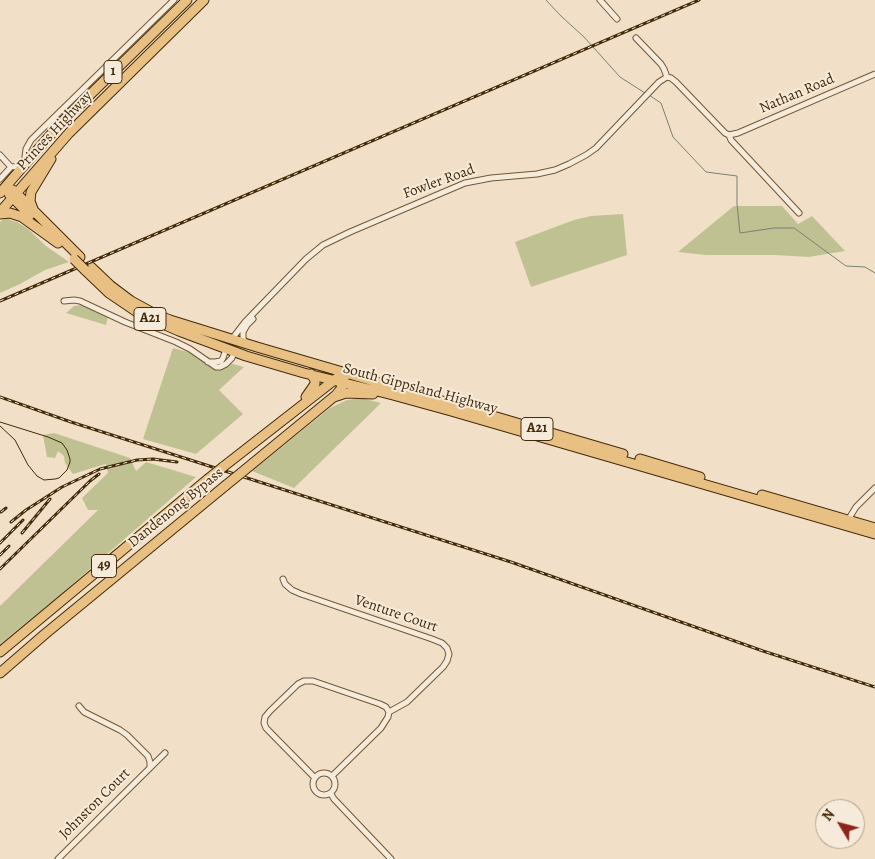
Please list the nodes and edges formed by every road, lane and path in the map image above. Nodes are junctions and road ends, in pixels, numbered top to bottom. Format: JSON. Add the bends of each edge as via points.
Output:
{"nodes":[{"id":1,"x":174,"y":0,"type":"edge"},
{"id":2,"x":186,"y":0,"type":"edge"},
{"id":3,"x":204,"y":0,"type":"edge"},
{"id":4,"x":600,"y":0,"type":"edge"},
{"id":5,"x":172,"y":9,"type":"junction"},
{"id":6,"x":617,"y":19,"type":"dead end"},
{"id":7,"x":184,"y":20,"type":"junction"},
{"id":8,"x":162,"y":24,"type":"junction"},
{"id":9,"x":636,"y":38,"type":"dead end"},
{"id":10,"x":875,"y":74,"type":"edge"},
{"id":11,"x":98,"y":75,"type":"junction"},
{"id":12,"x":667,"y":78,"type":"junction"},
{"id":13,"x":121,"y":82,"type":"junction"},
{"id":14,"x":96,"y":88,"type":"junction"},
{"id":15,"x":729,"y":135,"type":"junction"},
{"id":16,"x":42,"y":144,"type":"junction"},
{"id":17,"x":58,"y":145,"type":"junction"},
{"id":18,"x":0,"y":155,"type":"edge"},
{"id":19,"x":23,"y":166,"type":"junction"},
{"id":20,"x":11,"y":167,"type":"junction"},
{"id":21,"x":3,"y":187,"type":"edge"},
{"id":22,"x":14,"y":196,"type":"junction"},
{"id":23,"x":34,"y":210,"type":"junction"},
{"id":24,"x":0,"y":213,"type":"edge"},
{"id":25,"x":798,"y":213,"type":"dead end"},
{"id":26,"x":58,"y":243,"type":"junction"},
{"id":27,"x":77,"y":258,"type":"junction"},
{"id":28,"x":88,"y":269,"type":"junction"},
{"id":29,"x":64,"y":301,"type":"dead end"},
{"id":30,"x":263,"y":304,"type":"junction"},
{"id":31,"x":232,"y":339,"type":"junction"},
{"id":32,"x":246,"y":344,"type":"junction"},
{"id":33,"x":230,"y":351,"type":"junction"},
{"id":34,"x":208,"y":361,"type":"junction"},
{"id":35,"x":308,"y":374,"type":"junction"},
{"id":36,"x":341,"y":377,"type":"junction"},
{"id":37,"x":393,"y":394,"type":"junction"},
{"id":38,"x":333,"y":398,"type":"junction"},
{"id":39,"x":452,"y":408,"type":"junction"},
{"id":40,"x":291,"y":414,"type":"junction"},
{"id":41,"x":875,"y":488,"type":"edge"},
{"id":42,"x":849,"y":524,"type":"junction"},
{"id":43,"x":875,"y":528,"type":"edge"},
{"id":44,"x":875,"y":534,"type":"edge"},
{"id":45,"x":282,"y":578,"type":"dead end"},
{"id":46,"x":0,"y":652,"type":"edge"},
{"id":47,"x":0,"y":673,"type":"edge"},
{"id":48,"x":79,"y":706,"type":"dead end"},
{"id":49,"x":389,"y":712,"type":"junction"},
{"id":50,"x":165,"y":753,"type":"dead end"},
{"id":51,"x":150,"y":767,"type":"junction"},
{"id":52,"x":332,"y":776,"type":"junction"},
{"id":53,"x":315,"y":778,"type":"junction"},
{"id":54,"x":331,"y":794,"type":"junction"},
{"id":55,"x":388,"y":858,"type":"edge"},
{"id":56,"x":58,"y":859,"type":"edge"}],
"edges":[{"from":1,"to":5,"type":"street","name":"Princes Highway"},
{"from":2,"to":5,"type":"highway","name":"Princes Highway","number":"1"},
{"from":3,"to":7,"type":"highway","name":"Princes Highway","number":"1"},
{"from":4,"to":6,"type":"street"},
{"from":5,"to":7,"type":"highway"},
{"from":5,"to":8,"type":"highway","name":"Princes Highway","number":"1"},
{"from":5,"to":11,"type":"street","name":"Princes Highway"},
{"from":7,"to":13,"type":"highway","name":"Princes Highway","number":"1"},
{"from":8,"to":13,"type":"highway","via":[[154,38],[123,69]]},
{"from":8,"to":14,"type":"highway","name":"Princes Highway","number":"1"},
{"from":9,"to":12,"type":"street","via":[[661,64]]},
{"from":10,"to":15,"type":"street","name":"Nathan Road"},
{"from":11,"to":14,"type":"street"},
{"from":11,"to":19,"type":"street","name":"Princes Highway","via":[[30,142]]},
{"from":12,"to":15,"type":"street","via":[[676,82]]},
{"from":12,"to":30,"type":"street","name":"Fowler Road","via":[[586,155],[555,170],[469,182],[337,237],[310,255]]},
{"from":13,"to":16,"type":"highway","via":[[109,82]]},
{"from":13,"to":17,"type":"highway","name":"Princes Highway","number":"1"},
{"from":14,"to":16,"type":"highway","name":"Princes Highway","number":"1"},
{"from":15,"to":25,"type":"street"},
{"from":16,"to":19,"type":"highway","name":"Princes Highway","number":"1"},
{"from":17,"to":22,"type":"highway","name":"Princes Highway","number":"1"},
{"from":17,"to":23,"type":"highway","via":[[31,192]]},
{"from":18,"to":20,"type":"street"},
{"from":19,"to":20,"type":"street"},
{"from":19,"to":21,"type":"highway","name":"Princes Highway","number":"1"},
{"from":20,"to":21,"type":"street"},
{"from":21,"to":22,"type":"highway","name":"South Gippsland Highway"},
{"from":22,"to":23,"type":"highway","name":"South Gippsland Highway"},
{"from":22,"to":24,"type":"highway","number":"1"},
{"from":22,"to":26,"type":"highway","name":"South Gippsland Highway"},
{"from":23,"to":27,"type":"highway","name":"South Gippsland Highway"},
{"from":24,"to":26,"type":"highway","via":[[22,217]]},
{"from":26,"to":27,"type":"highway","name":"South Gippsland Highway"},
{"from":27,"to":28,"type":"highway","name":"South Gippsland Highway"},
{"from":28,"to":31,"type":"highway","name":"South Gippsland Highway","number":"A21","via":[[154,314]]},
{"from":28,"to":33,"type":"highway","name":"South Gippsland Highway","number":"A21","via":[[109,293],[136,311]]},
{"from":29,"to":34,"type":"street","via":[[84,303],[180,344]]},
{"from":30,"to":31,"type":"street","name":"Fowler Road"},
{"from":30,"to":32,"type":"street","via":[[244,330]]},
{"from":31,"to":32,"type":"highway","name":"South Gippsland Highway","number":"A21"},
{"from":31,"to":33,"type":"highway"},
{"from":32,"to":36,"type":"highway","name":"South Gippsland Highway","number":"A21"},
{"from":33,"to":34,"type":"street","via":[[221,361]]},
{"from":33,"to":34,"type":"street","via":[[232,358],[222,366],[216,367]]},
{"from":33,"to":35,"type":"highway","name":"South Gippsland Highway","number":"A21"},
{"from":35,"to":36,"type":"highway","name":"South Gippsland Highway","number":"A21"},
{"from":35,"to":40,"type":"highway","number":"49","via":[[314,379],[314,385]]},
{"from":36,"to":37,"type":"highway","name":"South Gippsland Highway","number":"A21"},
{"from":36,"to":38,"type":"highway","name":"Dandenong Bypass","number":"49","via":[[339,391]]},
{"from":36,"to":39,"type":"highway","name":"South Gippsland Highway","number":"A21"},
{"from":36,"to":40,"type":"highway","name":"Dandenong Bypass","number":"49"},
{"from":37,"to":38,"type":"highway","number":"49","via":[[348,393]]},
{"from":37,"to":39,"type":"highway","name":"South Gippsland Highway","number":"A21"},
{"from":38,"to":47,"type":"highway","name":"Dandenong Bypass","number":"49","bridge":true},
{"from":39,"to":42,"type":"highway","name":"South Gippsland Highway","number":"A21"},
{"from":40,"to":46,"type":"highway","name":"Dandenong Bypass","number":"49","bridge":true},
{"from":41,"to":42,"type":"street","via":[[856,507]]},
{"from":42,"to":43,"type":"highway","name":"South Gippsland Highway","number":"A21"},
{"from":42,"to":44,"type":"highway","name":"South Gippsland Highway","number":"A21"},
{"from":45,"to":49,"type":"street","name":"Venture Court","via":[[292,590],[301,594],[432,639],[447,648],[449,654],[443,667],[407,702]]},
{"from":48,"to":51,"type":"street","name":"Johnston Court","via":[[84,712],[127,735],[148,756]]},
{"from":49,"to":52,"type":"street","via":[[381,728]]},
{"from":49,"to":53,"type":"street","via":[[380,704],[313,681],[298,684],[270,711],[264,723]]},
{"from":50,"to":51,"type":"street","name":"Johnston Court"},
{"from":51,"to":56,"type":"street","name":"Johnston Court"},
{"from":52,"to":53,"type":"street","via":[[325,773]]},
{"from":52,"to":54,"type":"street","via":[[336,783]]},
{"from":53,"to":54,"type":"street","via":[[316,792],[323,796]]},
{"from":54,"to":55,"type":"street"}]}
